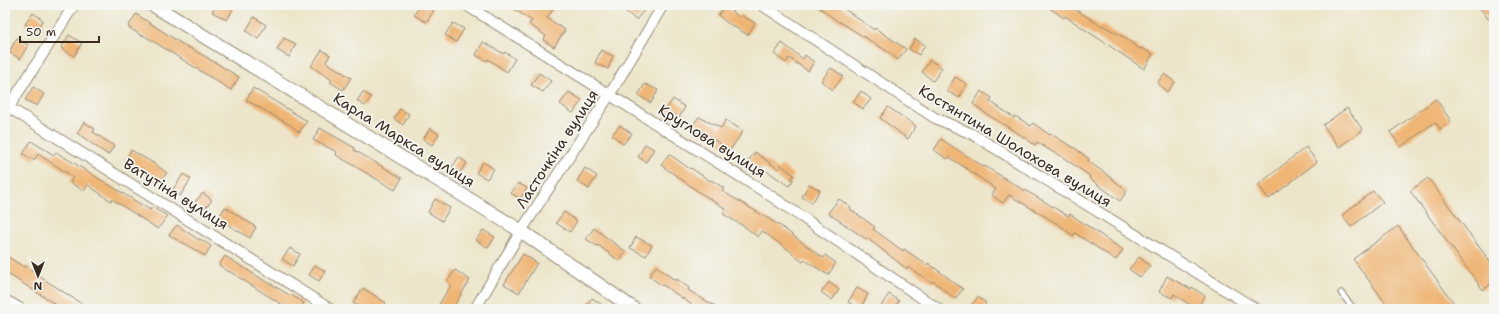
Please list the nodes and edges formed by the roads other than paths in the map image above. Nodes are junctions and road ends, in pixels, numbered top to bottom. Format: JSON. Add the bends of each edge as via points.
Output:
{"nodes":[{"id":1,"x":74,"y":5,"type":"edge"},
{"id":2,"x":153,"y":5,"type":"edge"},
{"id":3,"x":466,"y":5,"type":"edge"},
{"id":4,"x":663,"y":5,"type":"edge"},
{"id":5,"x":762,"y":5,"type":"edge"},
{"id":6,"x":610,"y":94,"type":"junction"},
{"id":7,"x":6,"y":108,"type":"edge"},
{"id":8,"x":521,"y":231,"type":"junction"},
{"id":9,"x":1341,"y":293,"type":"dead end"},
{"id":10,"x":5,"y":300,"type":"edge"},
{"id":11,"x":315,"y":300,"type":"junction"},
{"id":12,"x":21,"y":309,"type":"edge"},
{"id":13,"x":310,"y":309,"type":"edge"},
{"id":14,"x":330,"y":309,"type":"edge"},
{"id":15,"x":475,"y":309,"type":"edge"},
{"id":16,"x":634,"y":309,"type":"edge"},
{"id":17,"x":938,"y":309,"type":"edge"},
{"id":18,"x":1256,"y":309,"type":"edge"},
{"id":19,"x":1354,"y":309,"type":"edge"}],
"edges":[{"from":1,"to":7,"type":"street"},
{"from":2,"to":8,"type":"street","name":"Карла Маркса вулиця"},
{"from":3,"to":6,"type":"street","name":"Круглова вулиця"},
{"from":4,"to":6,"type":"street","name":"Ласточкіна вулиця"},
{"from":5,"to":18,"type":"street","name":"Костянтина Шолохова вулиця","via":[[935,118],[972,134]]},
{"from":6,"to":8,"type":"street","name":"Ласточкіна вулиця"},
{"from":6,"to":17,"type":"street","name":"Круглова вулиця","via":[[768,194]]},
{"from":7,"to":11,"type":"street","name":"Ватутіна вулиця"},
{"from":8,"to":15,"type":"street","name":"Ласточкіна вулиця"},
{"from":8,"to":16,"type":"street","name":"Карла Маркса вулиця"},
{"from":9,"to":19,"type":"lane"},
{"from":10,"to":12,"type":"street"},
{"from":11,"to":13,"type":"street"},
{"from":11,"to":14,"type":"street","name":"Ватутіна вулиця"}]}
